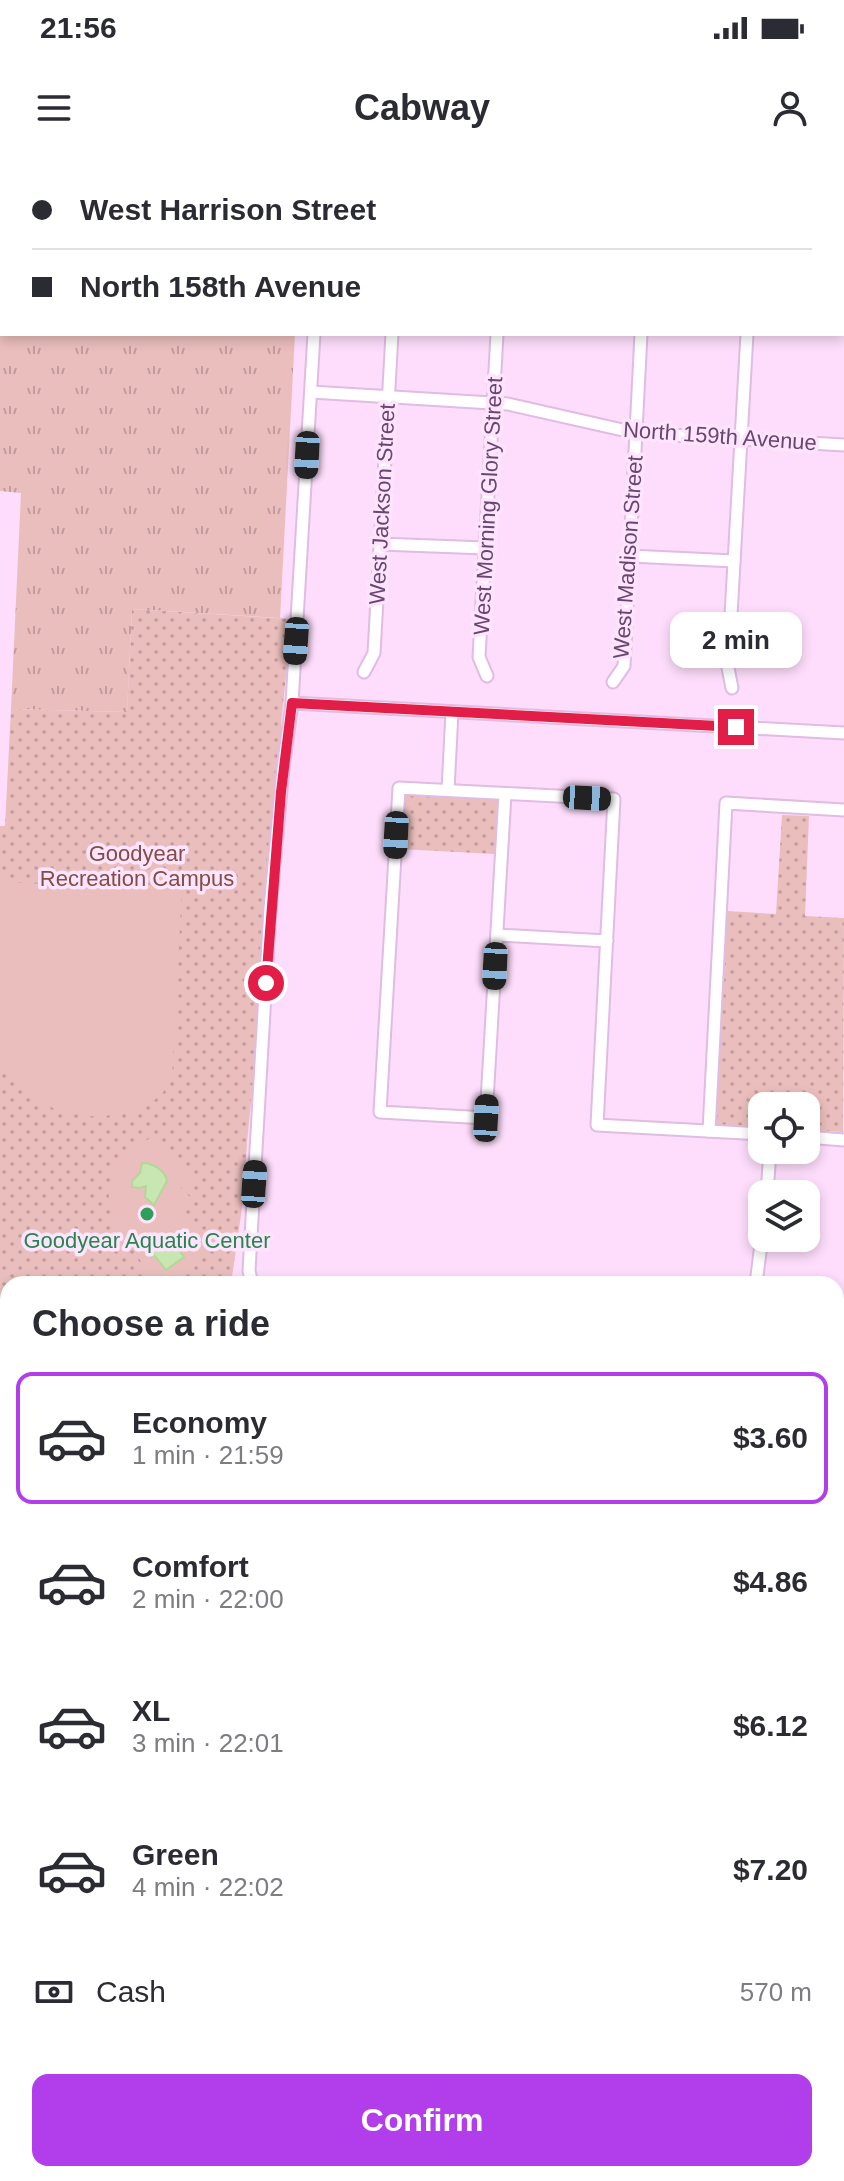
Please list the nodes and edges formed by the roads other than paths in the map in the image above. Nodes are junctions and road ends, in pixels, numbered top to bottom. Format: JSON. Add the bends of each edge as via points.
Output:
{"nodes":[{"id":1,"x":314,"y":336,"type":"edge"},
{"id":2,"x":392,"y":336,"type":"edge"},
{"id":3,"x":497,"y":336,"type":"edge"},
{"id":4,"x":641,"y":336,"type":"edge"},
{"id":5,"x":747,"y":336,"type":"edge"},
{"id":6,"x":311,"y":392,"type":"junction"},
{"id":7,"x":388,"y":397,"type":"junction"},
{"id":8,"x":493,"y":403,"type":"junction"},
{"id":9,"x":636,"y":433,"type":"junction"},
{"id":10,"x":740,"y":438,"type":"junction"},
{"id":11,"x":844,"y":445,"type":"edge"},
{"id":12,"x":380,"y":544,"type":"junction"},
{"id":13,"x":485,"y":548,"type":"junction"},
{"id":14,"x":630,"y":556,"type":"junction"},
{"id":15,"x":734,"y":561,"type":"junction"},
{"id":16,"x":364,"y":672,"type":"dead end"},
{"id":17,"x":487,"y":676,"type":"dead end"},
{"id":18,"x":613,"y":682,"type":"dead end"},
{"id":19,"x":732,"y":688,"type":"dead end"},
{"id":20,"x":292,"y":703,"type":"junction"},
{"id":21,"x":452,"y":712,"type":"junction"},
{"id":22,"x":844,"y":733,"type":"edge"},
{"id":23,"x":448,"y":790,"type":"junction"},
{"id":24,"x":505,"y":794,"type":"junction"},
{"id":25,"x":844,"y":810,"type":"edge"},
{"id":26,"x":497,"y":935,"type":"junction"},
{"id":27,"x":607,"y":941,"type":"junction"},
{"id":28,"x":709,"y":1131,"type":"junction"},
{"id":29,"x":748,"y":1133,"type":"edge"},
{"id":30,"x":820,"y":1138,"type":"edge"},
{"id":31,"x":844,"y":1140,"type":"edge"},
{"id":32,"x":760,"y":1252,"type":"edge"},
{"id":33,"x":249,"y":1271,"type":"junction"},
{"id":34,"x":247,"y":1276,"type":"edge"},
{"id":35,"x":250,"y":1276,"type":"edge"},
{"id":36,"x":757,"y":1276,"type":"edge"}],
"edges":[{"from":1,"to":6,"type":"street"},
{"from":2,"to":7,"type":"street","name":"West Jackson Street"},
{"from":3,"to":8,"type":"street","name":"West Morning Glory Street"},
{"from":4,"to":9,"type":"street","name":"West Madison Street"},
{"from":5,"to":10,"type":"street"},
{"from":6,"to":7,"type":"street","name":"North 159th Avenue"},
{"from":6,"to":20,"type":"street"},
{"from":7,"to":8,"type":"street","name":"North 159th Avenue"},
{"from":7,"to":12,"type":"street","name":"West Jackson Street"},
{"from":8,"to":9,"type":"street","name":"North 159th Avenue"},
{"from":8,"to":13,"type":"street","name":"West Morning Glory Street"},
{"from":9,"to":10,"type":"street","name":"North 159th Avenue"},
{"from":9,"to":14,"type":"street","name":"West Madison Street"},
{"from":10,"to":11,"type":"street","name":"North 159th Avenue"},
{"from":10,"to":15,"type":"street"},
{"from":12,"to":13,"type":"street"},
{"from":12,"to":16,"type":"street","name":"West Jackson Street","via":[[374,653]]},
{"from":13,"to":17,"type":"street","name":"West Morning Glory Street","via":[[479,657]]},
{"from":14,"to":15,"type":"street"},
{"from":14,"to":18,"type":"street","name":"West Madison Street","via":[[624,666]]},
{"from":15,"to":19,"type":"street","via":[[728,668]]},
{"from":20,"to":21,"type":"street"},
{"from":20,"to":33,"type":"street","via":[[270,908]]},
{"from":21,"to":22,"type":"street"},
{"from":21,"to":23,"type":"street"},
{"from":23,"to":24,"type":"street"},
{"from":23,"to":26,"type":"street","via":[[399,788],[380,1112],[486,1118]]},
{"from":24,"to":26,"type":"street"},
{"from":24,"to":27,"type":"street","via":[[614,799]]},
{"from":25,"to":28,"type":"street","via":[[726,803]]},
{"from":26,"to":27,"type":"street"},
{"from":27,"to":28,"type":"street","via":[[597,1125]]},
{"from":28,"to":29,"type":"street"},
{"from":30,"to":31,"type":"street"},
{"from":32,"to":36,"type":"street"},
{"from":33,"to":34,"type":"street"},
{"from":33,"to":35,"type":"street"}]}
